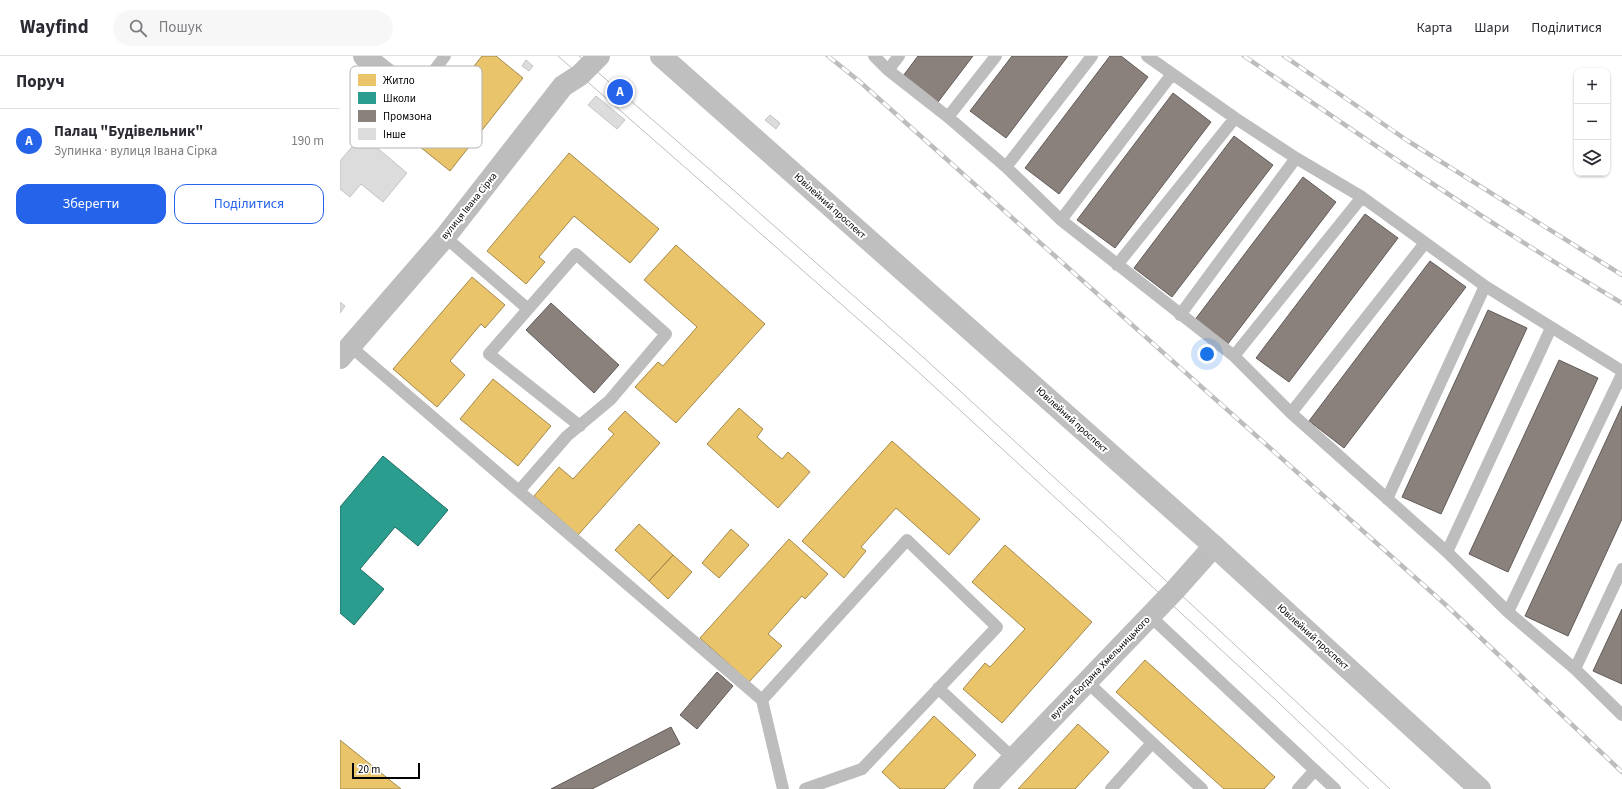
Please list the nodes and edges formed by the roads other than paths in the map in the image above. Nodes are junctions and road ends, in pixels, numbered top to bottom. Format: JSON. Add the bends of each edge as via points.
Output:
{"nodes":[{"id":1,"x":364,"y":56,"type":"edge"},
{"id":2,"x":445,"y":56,"type":"edge"},
{"id":3,"x":599,"y":56,"type":"edge"},
{"id":4,"x":661,"y":56,"type":"edge"},
{"id":5,"x":874,"y":56,"type":"edge"},
{"id":6,"x":900,"y":56,"type":"edge"},
{"id":7,"x":996,"y":56,"type":"edge"},
{"id":8,"x":1092,"y":56,"type":"edge"},
{"id":9,"x":1147,"y":56,"type":"edge"},
{"id":10,"x":376,"y":66,"type":"edge"},
{"id":11,"x":437,"y":66,"type":"edge"},
{"id":12,"x":888,"y":70,"type":"junction"},
{"id":13,"x":1172,"y":74,"type":"junction"},
{"id":14,"x":948,"y":117,"type":"junction"},
{"id":15,"x":1235,"y":118,"type":"junction"},
{"id":16,"x":1296,"y":158,"type":"junction"},
{"id":17,"x":1006,"y":168,"type":"junction"},
{"id":18,"x":1362,"y":197,"type":"junction"},
{"id":19,"x":1061,"y":220,"type":"junction"},
{"id":20,"x":445,"y":237,"type":"junction"},
{"id":21,"x":1425,"y":243,"type":"junction"},
{"id":22,"x":1117,"y":265,"type":"junction"},
{"id":23,"x":1485,"y":286,"type":"junction"},
{"id":24,"x":528,"y":309,"type":"junction"},
{"id":25,"x":1180,"y":315,"type":"junction"},
{"id":26,"x":1551,"y":328,"type":"junction"},
{"id":27,"x":345,"y":352,"type":"edge"},
{"id":28,"x":1234,"y":356,"type":"junction"},
{"id":29,"x":1622,"y":372,"type":"edge"},
{"id":30,"x":1291,"y":413,"type":"junction"},
{"id":31,"x":580,"y":426,"type":"junction"},
{"id":32,"x":519,"y":491,"type":"junction"},
{"id":33,"x":1387,"y":499,"type":"junction"},
{"id":34,"x":1214,"y":546,"type":"junction"},
{"id":35,"x":1447,"y":552,"type":"junction"},
{"id":36,"x":1622,"y":569,"type":"edge"},
{"id":37,"x":1508,"y":612,"type":"junction"},
{"id":38,"x":1150,"y":616,"type":"junction"},
{"id":39,"x":1575,"y":669,"type":"junction"},
{"id":40,"x":1086,"y":681,"type":"junction"},
{"id":41,"x":938,"y":688,"type":"junction"},
{"id":42,"x":762,"y":700,"type":"junction"},
{"id":43,"x":1622,"y":715,"type":"edge"},
{"id":44,"x":1152,"y":743,"type":"junction"},
{"id":45,"x":1013,"y":758,"type":"junction"},
{"id":46,"x":1315,"y":770,"type":"junction"},
{"id":47,"x":783,"y":789,"type":"edge"},
{"id":48,"x":805,"y":789,"type":"edge"},
{"id":49,"x":984,"y":789,"type":"edge"},
{"id":50,"x":1111,"y":789,"type":"edge"},
{"id":51,"x":1202,"y":789,"type":"edge"},
{"id":52,"x":1298,"y":789,"type":"edge"},
{"id":53,"x":1335,"y":789,"type":"edge"},
{"id":54,"x":1480,"y":789,"type":"edge"}],
"edges":[{"from":1,"to":10,"type":"street"},
{"from":2,"to":11,"type":"lane"},
{"from":3,"to":20,"type":"street","name":"вулиця Івана Сірка","via":[[580,75],[563,86]]},
{"from":4,"to":34,"type":"main road","name":"Ювілейний проспект"},
{"from":5,"to":12,"type":"lane"},
{"from":6,"to":12,"type":"lane"},
{"from":7,"to":14,"type":"lane"},
{"from":8,"to":17,"type":"lane"},
{"from":9,"to":13,"type":"lane"},
{"from":12,"to":14,"type":"lane"},
{"from":13,"to":15,"type":"lane"},
{"from":13,"to":19,"type":"lane"},
{"from":14,"to":17,"type":"lane"},
{"from":15,"to":16,"type":"lane"},
{"from":15,"to":22,"type":"lane"},
{"from":16,"to":18,"type":"lane"},
{"from":16,"to":25,"type":"lane"},
{"from":17,"to":19,"type":"lane"},
{"from":18,"to":21,"type":"lane"},
{"from":18,"to":28,"type":"lane"},
{"from":19,"to":22,"type":"lane"},
{"from":20,"to":24,"type":"lane"},
{"from":20,"to":27,"type":"street","name":"вулиця Івана Сірка"},
{"from":21,"to":23,"type":"lane"},
{"from":21,"to":30,"type":"lane"},
{"from":22,"to":25,"type":"lane"},
{"from":23,"to":26,"type":"lane"},
{"from":23,"to":33,"type":"lane"},
{"from":24,"to":31,"type":"lane","via":[[489,354]]},
{"from":24,"to":31,"type":"lane","via":[[576,254],[666,334],[610,400]]},
{"from":25,"to":28,"type":"lane"},
{"from":26,"to":29,"type":"lane"},
{"from":26,"to":35,"type":"lane"},
{"from":27,"to":32,"type":"lane"},
{"from":28,"to":30,"type":"lane"},
{"from":29,"to":37,"type":"lane"},
{"from":30,"to":33,"type":"lane"},
{"from":31,"to":32,"type":"lane","via":[[567,436]]},
{"from":32,"to":42,"type":"lane"},
{"from":33,"to":35,"type":"lane"},
{"from":34,"to":38,"type":"street","name":"вулиця Богдана Хмельницького"},
{"from":34,"to":54,"type":"main road","name":"Ювілейний проспект"},
{"from":35,"to":37,"type":"lane"},
{"from":36,"to":39,"type":"lane"},
{"from":37,"to":39,"type":"lane"},
{"from":38,"to":40,"type":"street","name":"вулиця Богдана Хмельницького"},
{"from":38,"to":46,"type":"lane"},
{"from":39,"to":43,"type":"lane"},
{"from":40,"to":44,"type":"lane"},
{"from":40,"to":45,"type":"street","name":"вулиця Богдана Хмельницького"},
{"from":41,"to":42,"type":"lane","via":[[997,627],[907,540]]},
{"from":41,"to":45,"type":"lane"},
{"from":41,"to":48,"type":"lane","via":[[862,769]]},
{"from":42,"to":47,"type":"lane"},
{"from":44,"to":50,"type":"lane"},
{"from":44,"to":51,"type":"lane"},
{"from":45,"to":49,"type":"street","name":"вулиця Богдана Хмельницького"},
{"from":46,"to":52,"type":"lane"},
{"from":46,"to":53,"type":"lane"}]}
